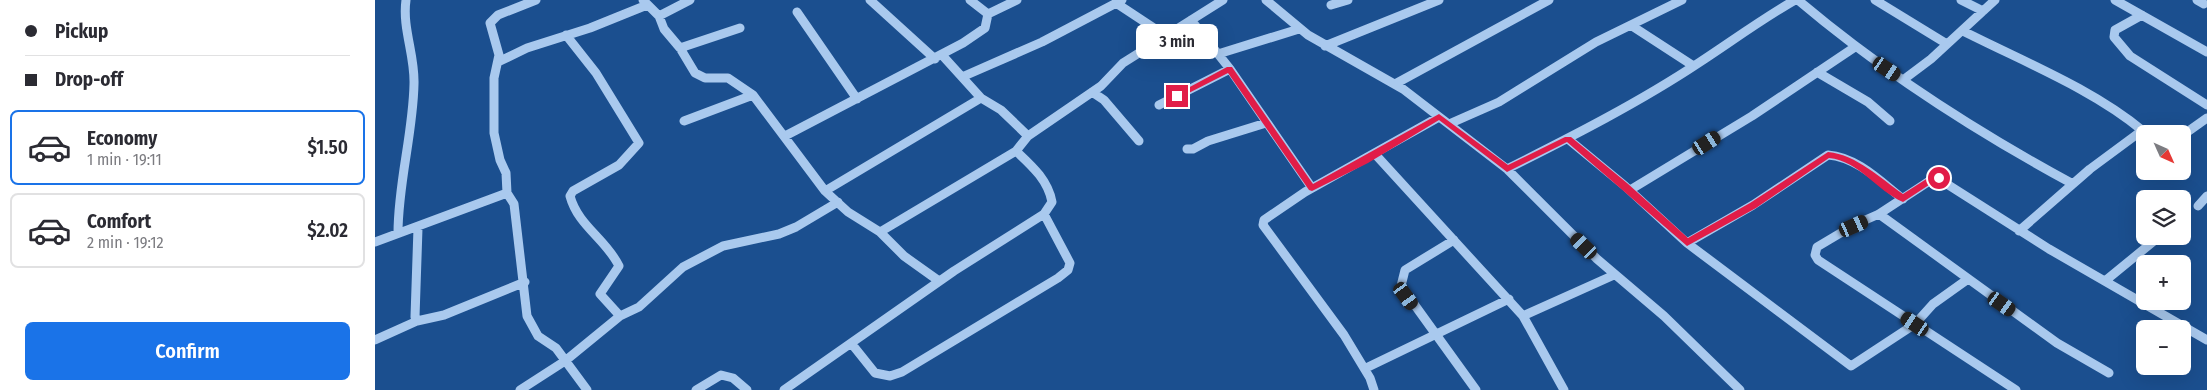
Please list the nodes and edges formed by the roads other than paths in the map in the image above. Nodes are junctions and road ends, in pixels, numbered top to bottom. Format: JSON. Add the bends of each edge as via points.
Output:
{"nodes":[{"id":1,"x":407,"y":0,"type":"edge"},
{"id":2,"x":536,"y":0,"type":"edge"},
{"id":3,"x":690,"y":0,"type":"edge"},
{"id":4,"x":870,"y":0,"type":"edge"},
{"id":5,"x":970,"y":0,"type":"edge"},
{"id":6,"x":1017,"y":0,"type":"edge"},
{"id":7,"x":1223,"y":0,"type":"edge"},
{"id":8,"x":1266,"y":0,"type":"edge"},
{"id":9,"x":1348,"y":0,"type":"edge"},
{"id":10,"x":1439,"y":0,"type":"edge"},
{"id":11,"x":1549,"y":0,"type":"edge"},
{"id":12,"x":1682,"y":0,"type":"edge"},
{"id":13,"x":1796,"y":0,"type":"edge"},
{"id":14,"x":1875,"y":0,"type":"edge"},
{"id":15,"x":1961,"y":0,"type":"edge"},
{"id":16,"x":1995,"y":0,"type":"edge"},
{"id":17,"x":2115,"y":0,"type":"edge"},
{"id":18,"x":645,"y":2,"type":"edge"},
{"id":19,"x":1119,"y":2,"type":"edge"},
{"id":20,"x":1331,"y":5,"type":"dead end"},
{"id":21,"x":1983,"y":11,"type":"junction"},
{"id":22,"x":797,"y":12,"type":"dead end"},
{"id":23,"x":988,"y":14,"type":"junction"},
{"id":24,"x":2142,"y":15,"type":"junction"},
{"id":25,"x":659,"y":16,"type":"junction"},
{"id":26,"x":1191,"y":20,"type":"junction"},
{"id":27,"x":1632,"y":26,"type":"junction"},
{"id":28,"x":740,"y":28,"type":"dead end"},
{"id":29,"x":1299,"y":29,"type":"junction"},
{"id":30,"x":1963,"y":31,"type":"junction"},
{"id":31,"x":566,"y":35,"type":"junction"},
{"id":32,"x":1166,"y":36,"type":"junction"},
{"id":33,"x":1947,"y":44,"type":"junction"},
{"id":34,"x":1325,"y":46,"type":"junction"},
{"id":35,"x":1855,"y":47,"type":"junction"},
{"id":36,"x":680,"y":48,"type":"junction"},
{"id":37,"x":2207,"y":52,"type":"edge"},
{"id":38,"x":1218,"y":54,"type":"junction"},
{"id":39,"x":938,"y":57,"type":"junction"},
{"id":40,"x":498,"y":62,"type":"junction"},
{"id":41,"x":1692,"y":66,"type":"junction"},
{"id":42,"x":1229,"y":69,"type":"junction"},
{"id":43,"x":1817,"y":72,"type":"junction"},
{"id":44,"x":961,"y":77,"type":"junction"},
{"id":45,"x":1903,"y":80,"type":"junction"},
{"id":46,"x":1395,"y":84,"type":"junction"},
{"id":47,"x":1092,"y":92,"type":"junction"},
{"id":48,"x":753,"y":95,"type":"junction"},
{"id":49,"x":981,"y":98,"type":"junction"},
{"id":50,"x":857,"y":99,"type":"junction"},
{"id":51,"x":1159,"y":105,"type":"dead end"},
{"id":52,"x":2207,"y":105,"type":"edge"},
{"id":53,"x":1439,"y":116,"type":"junction"},
{"id":54,"x":2207,"y":118,"type":"edge"},
{"id":55,"x":684,"y":121,"type":"dead end"},
{"id":56,"x":1890,"y":121,"type":"dead end"},
{"id":57,"x":1266,"y":123,"type":"junction"},
{"id":58,"x":1449,"y":124,"type":"junction"},
{"id":59,"x":2136,"y":125,"type":"edge"},
{"id":60,"x":2191,"y":129,"type":"edge"},
{"id":61,"x":785,"y":136,"type":"junction"},
{"id":62,"x":1028,"y":136,"type":"junction"},
{"id":63,"x":2136,"y":136,"type":"edge"},
{"id":64,"x":1568,"y":139,"type":"junction"},
{"id":65,"x":1139,"y":141,"type":"dead end"},
{"id":66,"x":1187,"y":149,"type":"dead end"},
{"id":67,"x":1016,"y":151,"type":"junction"},
{"id":68,"x":1375,"y":154,"type":"junction"},
{"id":69,"x":1507,"y":169,"type":"junction"},
{"id":70,"x":2073,"y":184,"type":"junction"},
{"id":71,"x":1312,"y":188,"type":"junction"},
{"id":72,"x":1630,"y":190,"type":"junction"},
{"id":73,"x":825,"y":191,"type":"junction"},
{"id":74,"x":507,"y":193,"type":"junction"},
{"id":75,"x":2207,"y":196,"type":"edge"},
{"id":76,"x":1903,"y":199,"type":"junction"},
{"id":77,"x":838,"y":202,"type":"junction"},
{"id":78,"x":2198,"y":206,"type":"dead end"},
{"id":79,"x":1044,"y":214,"type":"junction"},
{"id":80,"x":1879,"y":214,"type":"junction"},
{"id":81,"x":418,"y":228,"type":"junction"},
{"id":82,"x":2019,"y":231,"type":"junction"},
{"id":83,"x":880,"y":232,"type":"junction"},
{"id":84,"x":398,"y":233,"type":"junction"},
{"id":85,"x":1455,"y":240,"type":"junction"},
{"id":86,"x":375,"y":242,"type":"edge"},
{"id":87,"x":1687,"y":243,"type":"junction"},
{"id":88,"x":2149,"y":245,"type":"edge"},
{"id":89,"x":1614,"y":275,"type":"junction"},
{"id":90,"x":1968,"y":279,"type":"junction"},
{"id":91,"x":939,"y":281,"type":"junction"},
{"id":92,"x":2105,"y":281,"type":"junction"},
{"id":93,"x":525,"y":282,"type":"junction"},
{"id":94,"x":1509,"y":299,"type":"junction"},
{"id":95,"x":620,"y":316,"type":"junction"},
{"id":96,"x":1523,"y":316,"type":"junction"},
{"id":97,"x":417,"y":321,"type":"junction"},
{"id":98,"x":1915,"y":324,"type":"junction"},
{"id":99,"x":1434,"y":335,"type":"junction"},
{"id":100,"x":375,"y":340,"type":"edge"},
{"id":101,"x":2207,"y":340,"type":"edge"},
{"id":102,"x":851,"y":344,"type":"junction"},
{"id":103,"x":565,"y":361,"type":"junction"},
{"id":104,"x":1365,"y":368,"type":"junction"},
{"id":105,"x":2109,"y":373,"type":"dead end"},
{"id":106,"x":519,"y":390,"type":"edge"},
{"id":107,"x":587,"y":390,"type":"edge"},
{"id":108,"x":696,"y":390,"type":"edge"},
{"id":109,"x":747,"y":390,"type":"edge"},
{"id":110,"x":784,"y":390,"type":"edge"},
{"id":111,"x":1374,"y":390,"type":"edge"},
{"id":112,"x":1477,"y":390,"type":"edge"},
{"id":113,"x":1564,"y":390,"type":"edge"},
{"id":114,"x":1741,"y":390,"type":"edge"},
{"id":115,"x":2016,"y":390,"type":"edge"}],
"edges":[{"from":1,"to":84,"type":"street","via":[[404,15],[414,84]]},
{"from":2,"to":40,"type":"street","via":[[491,20]]},
{"from":3,"to":25,"type":"street"},
{"from":4,"to":39,"type":"street"},
{"from":5,"to":23,"type":"street"},
{"from":6,"to":23,"type":"street"},
{"from":7,"to":26,"type":"street"},
{"from":8,"to":29,"type":"street"},
{"from":9,"to":20,"type":"street"},
{"from":10,"to":34,"type":"street"},
{"from":11,"to":46,"type":"street"},
{"from":12,"to":27,"type":"street"},
{"from":13,"to":35,"type":"street"},
{"from":13,"to":41,"type":"street","via":[[1755,23]]},
{"from":14,"to":33,"type":"street"},
{"from":15,"to":21,"type":"street"},
{"from":16,"to":21,"type":"street"},
{"from":17,"to":24,"type":"street"},
{"from":18,"to":25,"type":"street"},
{"from":18,"to":31,"type":"street"},
{"from":19,"to":32,"type":"street"},
{"from":19,"to":44,"type":"street","via":[[1042,42]]},
{"from":21,"to":30,"type":"street"},
{"from":22,"to":50,"type":"street"},
{"from":23,"to":39,"type":"street","via":[[985,28]]},
{"from":24,"to":37,"type":"street"},
{"from":24,"to":52,"type":"street","via":[[2115,30],[2114,37],[2121,48]]},
{"from":25,"to":36,"type":"street","via":[[663,29]]},
{"from":26,"to":32,"type":"street"},
{"from":26,"to":38,"type":"street"},
{"from":27,"to":41,"type":"street"},
{"from":27,"to":58,"type":"street","via":[[1596,42],[1499,102]]},
{"from":28,"to":36,"type":"street"},
{"from":29,"to":34,"type":"street"},
{"from":29,"to":38,"type":"street"},
{"from":30,"to":33,"type":"street"},
{"from":30,"to":59,"type":"street","via":[[2107,104]]},
{"from":31,"to":40,"type":"street"},
{"from":31,"to":95,"type":"street","via":[[596,73],[639,143],[620,164],[570,196],[585,228],[615,253],[619,266],[600,294]]},
{"from":32,"to":47,"type":"street","via":[[1123,63]]},
{"from":33,"to":45,"type":"street"},
{"from":34,"to":46,"type":"street"},
{"from":35,"to":43,"type":"street"},
{"from":35,"to":45,"type":"street"},
{"from":36,"to":48,"type":"street","via":[[695,74],[705,78],[728,78]]},
{"from":38,"to":42,"type":"street"},
{"from":39,"to":44,"type":"street"},
{"from":39,"to":50,"type":"street"},
{"from":40,"to":74,"type":"street","via":[[494,133],[500,160],[507,173]]},
{"from":41,"to":64,"type":"street"},
{"from":42,"to":51,"type":"street"},
{"from":42,"to":57,"type":"street"},
{"from":43,"to":56,"type":"street","via":[[1868,102]]},
{"from":43,"to":72,"type":"street","via":[[1752,116]]},
{"from":44,"to":49,"type":"street"},
{"from":45,"to":70,"type":"street","via":[[1991,138]]},
{"from":46,"to":53,"type":"street"},
{"from":47,"to":62,"type":"street"},
{"from":47,"to":65,"type":"street","via":[[1104,100]]},
{"from":48,"to":55,"type":"street"},
{"from":48,"to":61,"type":"street"},
{"from":49,"to":62,"type":"street","via":[[1001,110]]},
{"from":49,"to":73,"type":"street"},
{"from":50,"to":61,"type":"street"},
{"from":53,"to":58,"type":"street"},
{"from":53,"to":68,"type":"street"},
{"from":54,"to":60,"type":"street"},
{"from":57,"to":66,"type":"street"},
{"from":57,"to":71,"type":"street"},
{"from":58,"to":69,"type":"street"},
{"from":61,"to":73,"type":"street"},
{"from":62,"to":67,"type":"street"},
{"from":63,"to":70,"type":"street"},
{"from":64,"to":69,"type":"street"},
{"from":64,"to":72,"type":"street"},
{"from":67,"to":79,"type":"street","via":[[1052,192],[1053,202]]},
{"from":67,"to":83,"type":"street"},
{"from":68,"to":71,"type":"street"},
{"from":68,"to":85,"type":"street"},
{"from":69,"to":89,"type":"street"},
{"from":70,"to":82,"type":"street"},
{"from":71,"to":104,"type":"street","via":[[1269,215],[1263,225],[1295,265]]},
{"from":72,"to":87,"type":"street"},
{"from":73,"to":77,"type":"street"},
{"from":74,"to":81,"type":"street"},
{"from":74,"to":93,"type":"street","via":[[514,204]]},
{"from":75,"to":78,"type":"street"},
{"from":76,"to":80,"type":"street"},
{"from":76,"to":82,"type":"street","via":[[1933,178],[1939,178]]},
{"from":76,"to":87,"type":"street","via":[[1841,156],[1828,155],[1746,210]]},
{"from":77,"to":83,"type":"street"},
{"from":77,"to":95,"type":"street","via":[[779,234],[723,246],[683,267],[639,307]]},
{"from":79,"to":91,"type":"street"},
{"from":79,"to":102,"type":"street","via":[[1070,263],[1068,270],[1058,278],[974,330],[890,376],[875,373]]},
{"from":80,"to":90,"type":"street"},
{"from":80,"to":98,"type":"street","via":[[1817,247],[1815,255]]},
{"from":81,"to":84,"type":"street"},
{"from":81,"to":97,"type":"street"},
{"from":82,"to":92,"type":"street"},
{"from":83,"to":91,"type":"street","via":[[904,256]]},
{"from":84,"to":86,"type":"street"},
{"from":85,"to":94,"type":"street"},
{"from":85,"to":99,"type":"street","via":[[1405,270],[1401,279],[1406,296]]},
{"from":87,"to":98,"type":"street","via":[[1851,366]]},
{"from":88,"to":92,"type":"street"},
{"from":89,"to":96,"type":"street"},
{"from":89,"to":114,"type":"street","via":[[1664,316]]},
{"from":90,"to":98,"type":"street","via":[[1933,304]]},
{"from":90,"to":105,"type":"street","via":[[2057,343]]},
{"from":91,"to":102,"type":"street"},
{"from":92,"to":101,"type":"street"},
{"from":93,"to":97,"type":"street","via":[[437,317]]},
{"from":93,"to":103,"type":"street","via":[[527,316],[538,336],[556,348]]},
{"from":94,"to":96,"type":"street"},
{"from":94,"to":99,"type":"street"},
{"from":95,"to":103,"type":"street"},
{"from":96,"to":113,"type":"street"},
{"from":97,"to":100,"type":"street"},
{"from":98,"to":115,"type":"street"},
{"from":99,"to":104,"type":"street"},
{"from":99,"to":112,"type":"street"},
{"from":102,"to":110,"type":"street"},
{"from":103,"to":106,"type":"street"},
{"from":103,"to":107,"type":"street"},
{"from":104,"to":111,"type":"street"},
{"from":108,"to":109,"type":"street","via":[[719,374],[725,374]]}]}
